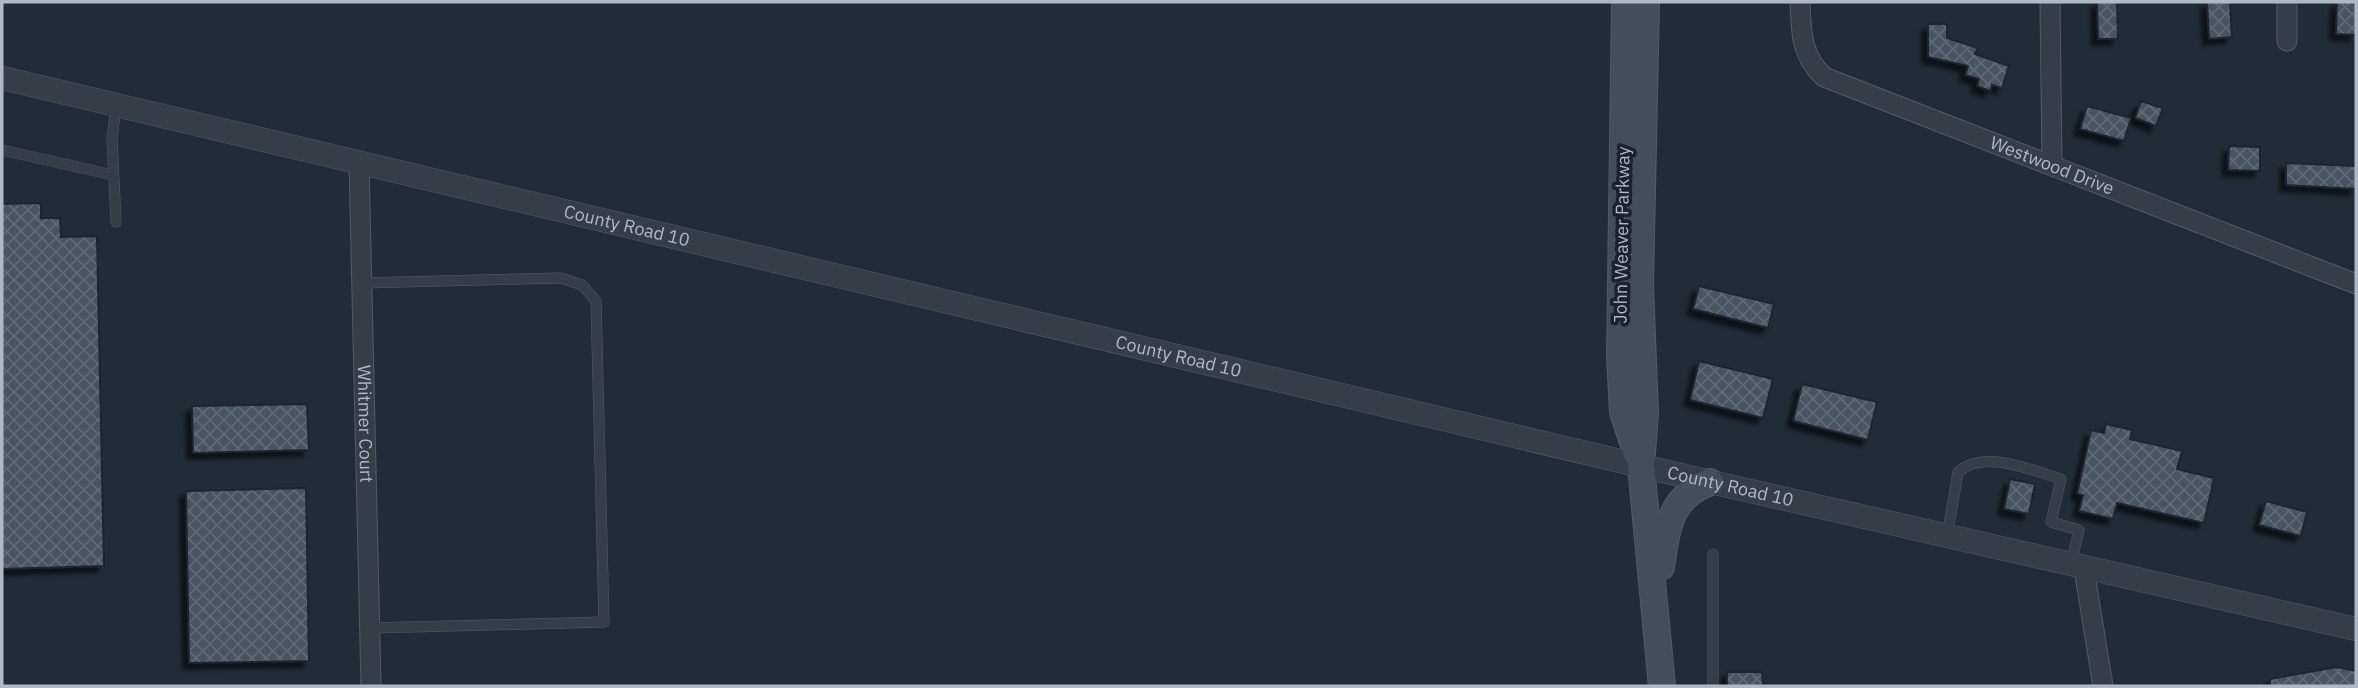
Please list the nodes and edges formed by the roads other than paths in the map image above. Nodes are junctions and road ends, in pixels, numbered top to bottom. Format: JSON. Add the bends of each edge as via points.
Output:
{"nodes":[{"id":1,"x":1625,"y":2,"type":"edge"},
{"id":2,"x":1646,"y":2,"type":"edge"},
{"id":3,"x":1801,"y":2,"type":"edge"},
{"id":4,"x":2050,"y":2,"type":"edge"},
{"id":5,"x":2287,"y":2,"type":"edge"},
{"id":6,"x":2287,"y":41,"type":"dead end"},
{"id":7,"x":2,"y":78,"type":"edge"},
{"id":8,"x":116,"y":105,"type":"junction"},
{"id":9,"x":2,"y":150,"type":"edge"},
{"id":10,"x":359,"y":163,"type":"junction"},
{"id":11,"x":2052,"y":164,"type":"junction"},
{"id":12,"x":113,"y":175,"type":"junction"},
{"id":13,"x":116,"y":222,"type":"dead end"},
{"id":14,"x":361,"y":283,"type":"junction"},
{"id":15,"x":2356,"y":284,"type":"edge"},
{"id":16,"x":1641,"y":466,"type":"junction"},
{"id":17,"x":1710,"y":482,"type":"junction"},
{"id":18,"x":1947,"y":537,"type":"junction"},
{"id":19,"x":1713,"y":554,"type":"dead end"},
{"id":20,"x":2077,"y":567,"type":"junction"},
{"id":21,"x":1655,"y":600,"type":"junction"},
{"id":22,"x":369,"y":628,"type":"junction"},
{"id":23,"x":2356,"y":629,"type":"edge"},
{"id":24,"x":371,"y":686,"type":"edge"},
{"id":25,"x":1662,"y":686,"type":"edge"},
{"id":26,"x":1713,"y":686,"type":"edge"},
{"id":27,"x":2103,"y":686,"type":"edge"}],
"edges":[{"from":1,"to":16,"type":"main road","name":"John Weaver Parkway","via":[[1620,356],[1623,412]]},
{"from":2,"to":16,"type":"main road","name":"John Weaver Parkway"},
{"from":3,"to":11,"type":"street","name":"Westwood Drive","via":[[1806,54],[1824,76]]},
{"from":4,"to":11,"type":"street"},
{"from":5,"to":6,"type":"street"},
{"from":7,"to":8,"type":"street","name":"County Road 10"},
{"from":8,"to":10,"type":"street","name":"County Road 10"},
{"from":8,"to":12,"type":"lane"},
{"from":9,"to":12,"type":"lane"},
{"from":10,"to":14,"type":"street","name":"Whitmer Court"},
{"from":10,"to":16,"type":"street","name":"County Road 10"},
{"from":11,"to":15,"type":"street","name":"Westwood Drive"},
{"from":12,"to":13,"type":"lane"},
{"from":14,"to":22,"type":"street","name":"Whitmer Court"},
{"from":14,"to":22,"type":"lane","via":[[561,278],[582,285],[596,301],[604,622]]},
{"from":16,"to":17,"type":"street","name":"County Road 10"},
{"from":16,"to":21,"type":"main road","name":"John Weaver Parkway"},
{"from":17,"to":18,"type":"street","name":"County Road 10"},
{"from":17,"to":21,"type":"main road","via":[[1684,495],[1676,508]]},
{"from":18,"to":20,"type":"street","name":"County Road 10"},
{"from":18,"to":20,"type":"lane","via":[[1958,472],[1979,462],[2022,468],[2061,479],[2051,522],[2079,530]]},
{"from":19,"to":26,"type":"lane"},
{"from":20,"to":23,"type":"street","name":"County Road 10"},
{"from":20,"to":27,"type":"street"},
{"from":21,"to":25,"type":"main road","name":"John Weaver Parkway"},
{"from":22,"to":24,"type":"street","name":"Whitmer Court"}]}
